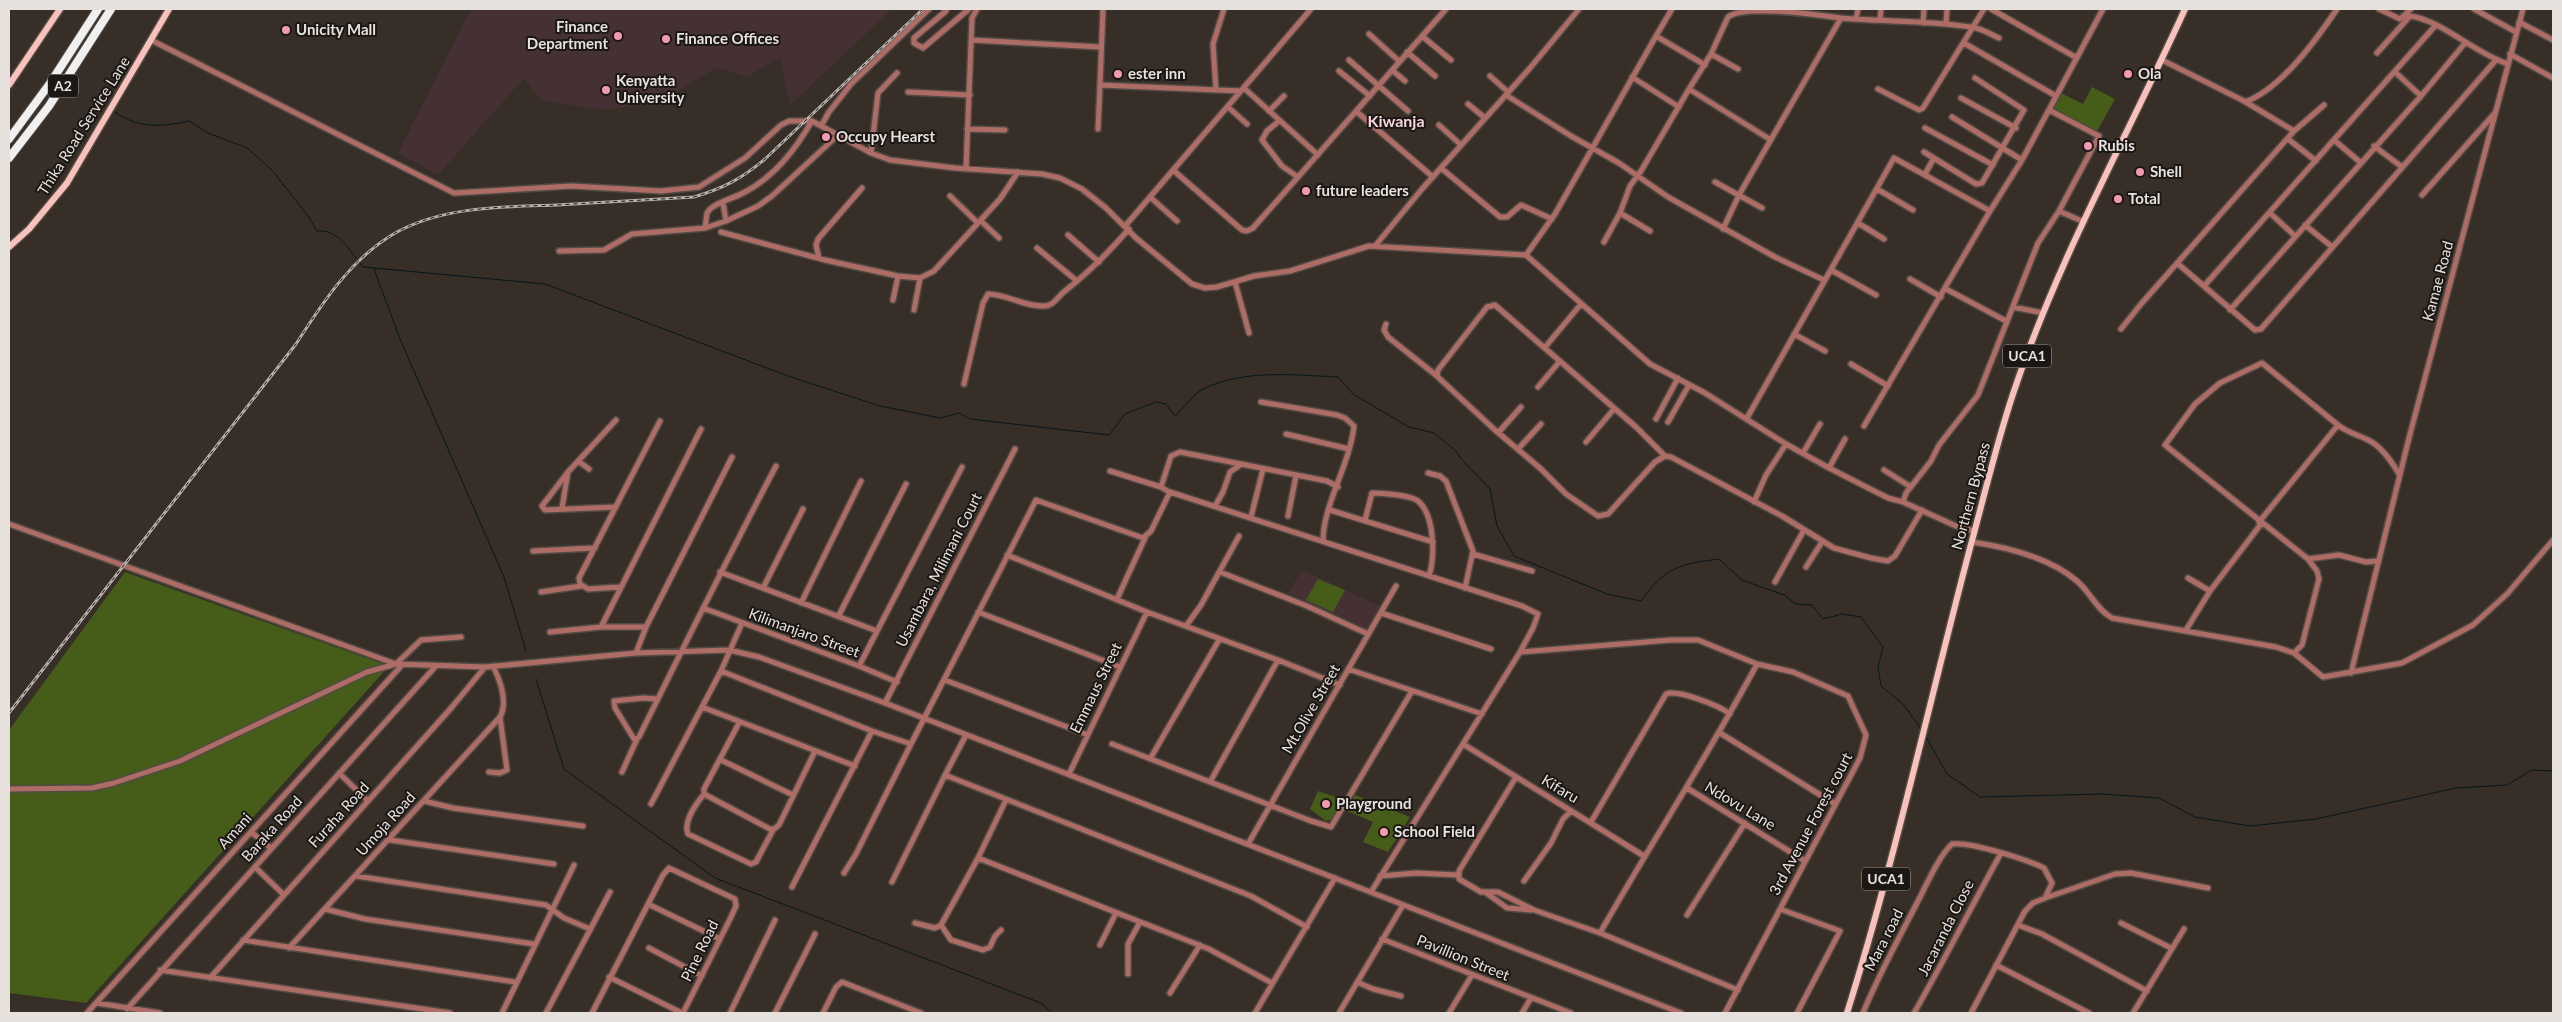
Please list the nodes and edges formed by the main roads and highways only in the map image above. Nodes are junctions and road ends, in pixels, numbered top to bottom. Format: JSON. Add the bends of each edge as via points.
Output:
{"nodes":[{"id":1,"x":60,"y":9,"type":"edge"},
{"id":2,"x":98,"y":9,"type":"edge"},
{"id":3,"x":111,"y":9,"type":"edge"},
{"id":4,"x":169,"y":9,"type":"edge"},
{"id":5,"x":2185,"y":9,"type":"edge"},
{"id":6,"x":9,"y":85,"type":"edge"},
{"id":7,"x":9,"y":139,"type":"edge"},
{"id":8,"x":9,"y":158,"type":"edge"},
{"id":9,"x":9,"y":247,"type":"edge"},
{"id":10,"x":1847,"y":1013,"type":"edge"}],
"edges":[{"from":1,"to":6,"type":"main road"},
{"from":2,"to":7,"type":"highway","number":"A2"},
{"from":3,"to":8,"type":"highway","number":"A2","via":[[59,91]]},
{"from":4,"to":9,"type":"main road","name":"Thika Road Service Lane","via":[[67,183],[29,229]]},
{"from":5,"to":10,"type":"main road","name":"Northern Bypass","number":"UCA1","via":[[2043,313],[2009,408],[1974,531],[1871,937]]}]}
